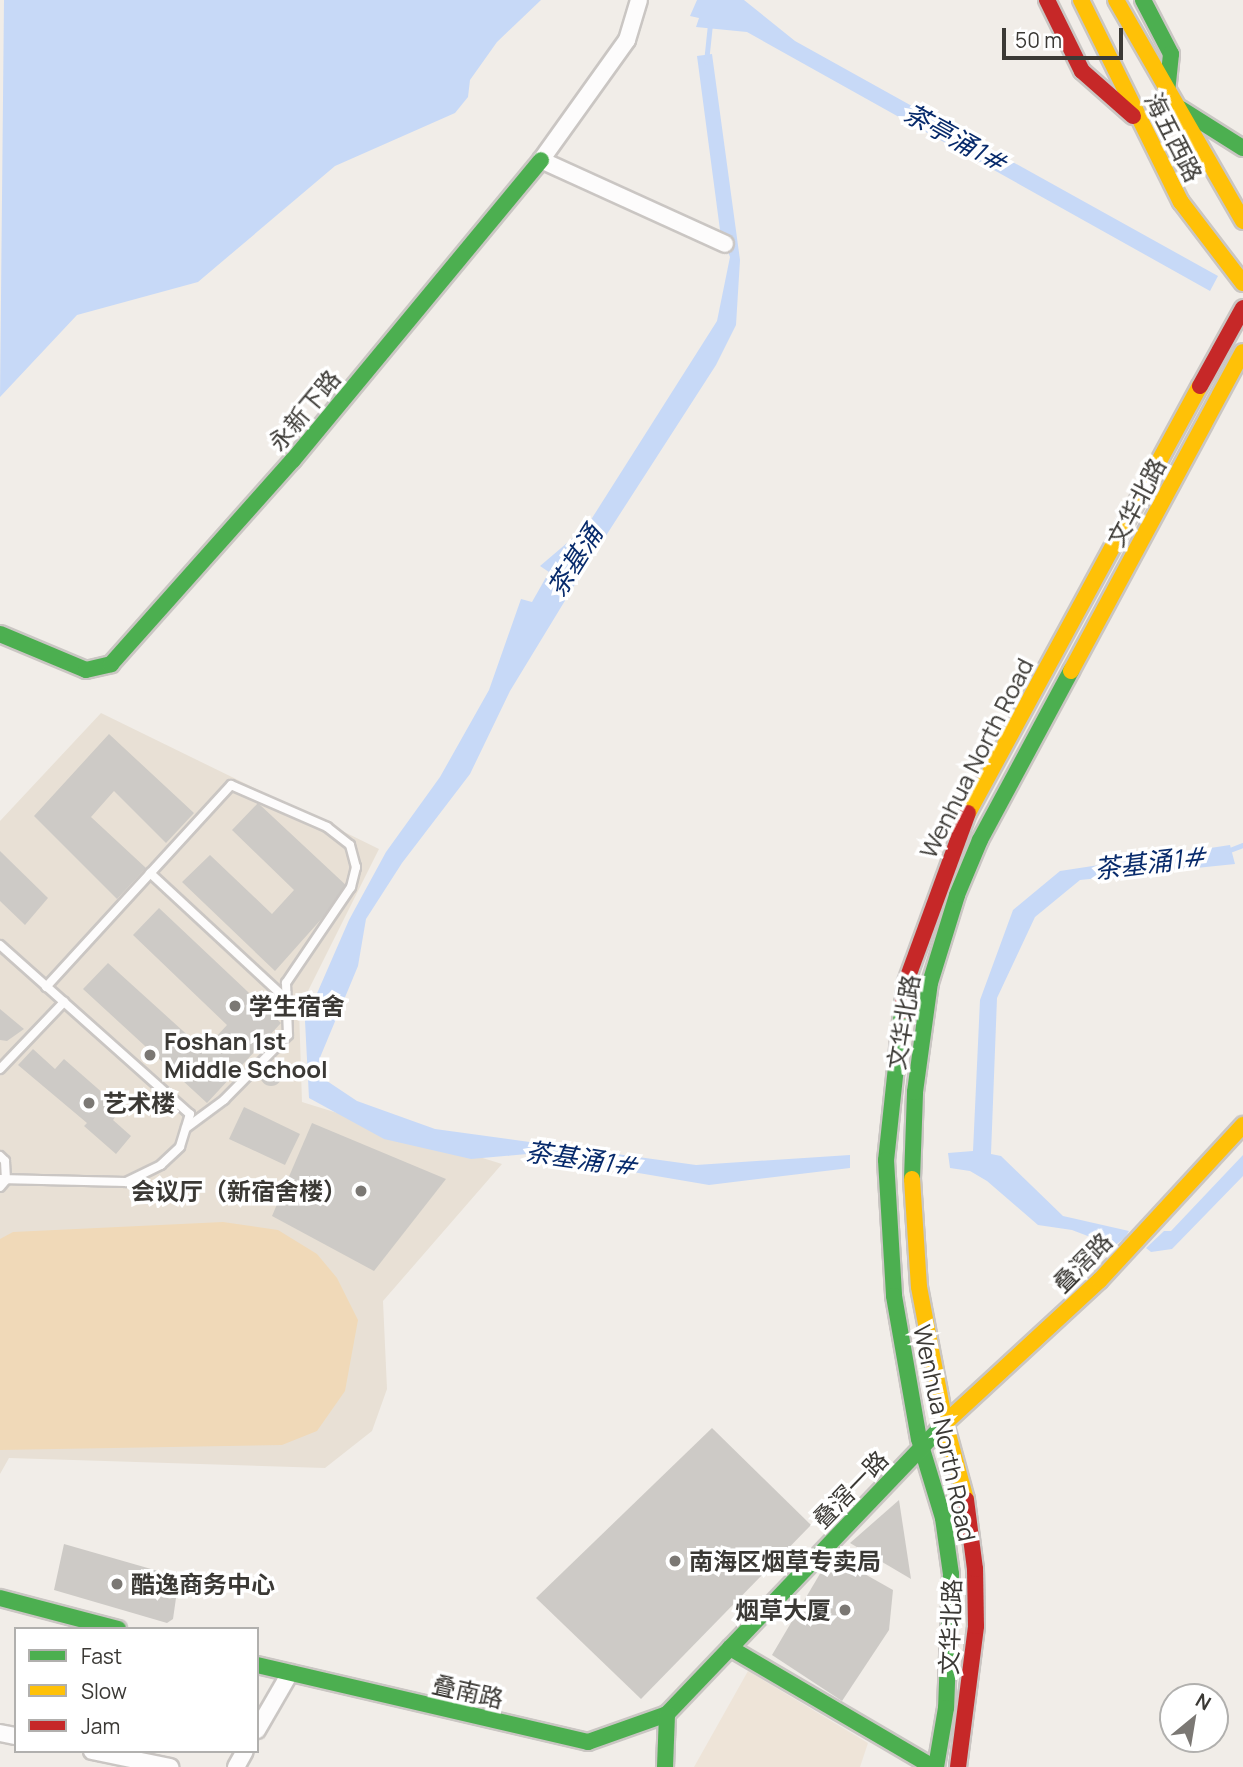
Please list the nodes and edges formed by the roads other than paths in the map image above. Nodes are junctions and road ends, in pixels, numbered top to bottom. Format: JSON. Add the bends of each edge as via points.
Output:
{"nodes":[{"id":1,"x":639,"y":0,"type":"edge"},
{"id":2,"x":1047,"y":0,"type":"edge"},
{"id":3,"x":1081,"y":0,"type":"edge"},
{"id":4,"x":1116,"y":0,"type":"edge"},
{"id":5,"x":1143,"y":0,"type":"edge"},
{"id":6,"x":1171,"y":97,"type":"junction"},
{"id":7,"x":1140,"y":122,"type":"junction"},
{"id":8,"x":1243,"y":148,"type":"edge"},
{"id":9,"x":541,"y":160,"type":"junction"},
{"id":10,"x":1243,"y":221,"type":"edge"},
{"id":11,"x":726,"y":244,"type":"dead end"},
{"id":12,"x":1243,"y":283,"type":"edge"},
{"id":13,"x":1242,"y":312,"type":"edge"},
{"id":14,"x":1243,"y":352,"type":"edge"},
{"id":15,"x":0,"y":634,"type":"edge"},
{"id":16,"x":150,"y":873,"type":"junction"},
{"id":17,"x":0,"y":945,"type":"edge"},
{"id":18,"x":46,"y":987,"type":"junction"},
{"id":19,"x":287,"y":1000,"type":"junction"},
{"id":20,"x":64,"y":1002,"type":"junction"},
{"id":21,"x":0,"y":1069,"type":"edge"},
{"id":22,"x":1243,"y":1125,"type":"edge"},
{"id":23,"x":186,"y":1128,"type":"junction"},
{"id":24,"x":0,"y":1156,"type":"edge"},
{"id":25,"x":2,"y":1182,"type":"edge"},
{"id":26,"x":944,"y":1423,"type":"junction"},
{"id":27,"x":921,"y":1447,"type":"junction"},
{"id":28,"x":0,"y":1598,"type":"edge"},
{"id":29,"x":110,"y":1627,"type":"edge"},
{"id":30,"x":730,"y":1648,"type":"junction"},
{"id":31,"x":259,"y":1666,"type":"edge"},
{"id":32,"x":290,"y":1674,"type":"junction"},
{"id":33,"x":667,"y":1714,"type":"junction"},
{"id":34,"x":259,"y":1727,"type":"edge"},
{"id":35,"x":102,"y":1753,"type":"edge"},
{"id":36,"x":170,"y":1767,"type":"edge"},
{"id":37,"x":665,"y":1767,"type":"edge"},
{"id":38,"x":934,"y":1767,"type":"edge"},
{"id":39,"x":958,"y":1767,"type":"edge"}],
"edges":[{"from":1,"to":9,"type":"street","via":[[627,40]]},
{"from":2,"to":7,"type":"main road","via":[[1082,71]]},
{"from":3,"to":7,"type":"main road","name":"海五西路"},
{"from":4,"to":6,"type":"main road","name":"海五西路"},
{"from":5,"to":6,"type":"main road","via":[[1171,54]]},
{"from":6,"to":8,"type":"main road"},
{"from":6,"to":10,"type":"main road","name":"海五西路"},
{"from":7,"to":12,"type":"main road","name":"海五西路","via":[[1181,202]]},
{"from":9,"to":11,"type":"street"},
{"from":9,"to":15,"type":"main road","name":"永新下路","via":[[266,491],[111,664],[86,670]]},
{"from":13,"to":27,"type":"main road","name":"Wenhua North Road","via":[[960,828],[906,982],[890,1089],[886,1160],[894,1296]]},
{"from":14,"to":26,"type":"main road","name":"文华北路","via":[[980,840],[957,895],[930,983],[911,1161],[919,1287]]},
{"from":16,"to":18,"type":"lane"},
{"from":16,"to":19,"type":"lane"},
{"from":16,"to":19,"type":"lane","via":[[231,785],[327,827],[350,845],[356,867],[351,887],[286,983]]},
{"from":17,"to":18,"type":"lane"},
{"from":18,"to":20,"type":"lane"},
{"from":19,"to":23,"type":"lane","via":[[288,1035],[224,1100]]},
{"from":20,"to":21,"type":"lane"},
{"from":20,"to":23,"type":"lane","via":[[190,1114]]},
{"from":22,"to":26,"type":"main road","name":"叠滘路","via":[[1100,1280]]},
{"from":23,"to":25,"type":"lane","via":[[180,1147],[161,1165],[125,1182]]},
{"from":24,"to":25,"type":"lane","via":[[5,1161]]},
{"from":26,"to":27,"type":"main road","name":"叠滘路"},
{"from":26,"to":39,"type":"main road","name":"文华北路","via":[[968,1508],[975,1569],[976,1626]]},
{"from":27,"to":30,"type":"main road","name":"叠滘一路"},
{"from":27,"to":38,"type":"main road","name":"Wenhua North Road","via":[[943,1518],[951,1574],[946,1708]]},
{"from":28,"to":29,"type":"main road"},
{"from":30,"to":33,"type":"main road","name":"叠滘一路"},
{"from":30,"to":38,"type":"main road"},
{"from":31,"to":32,"type":"main road","name":"叠南路"},
{"from":32,"to":33,"type":"main road","name":"叠南路","via":[[588,1742]]},
{"from":32,"to":34,"type":"street"},
{"from":33,"to":37,"type":"main road"},
{"from":35,"to":36,"type":"street"}]}
